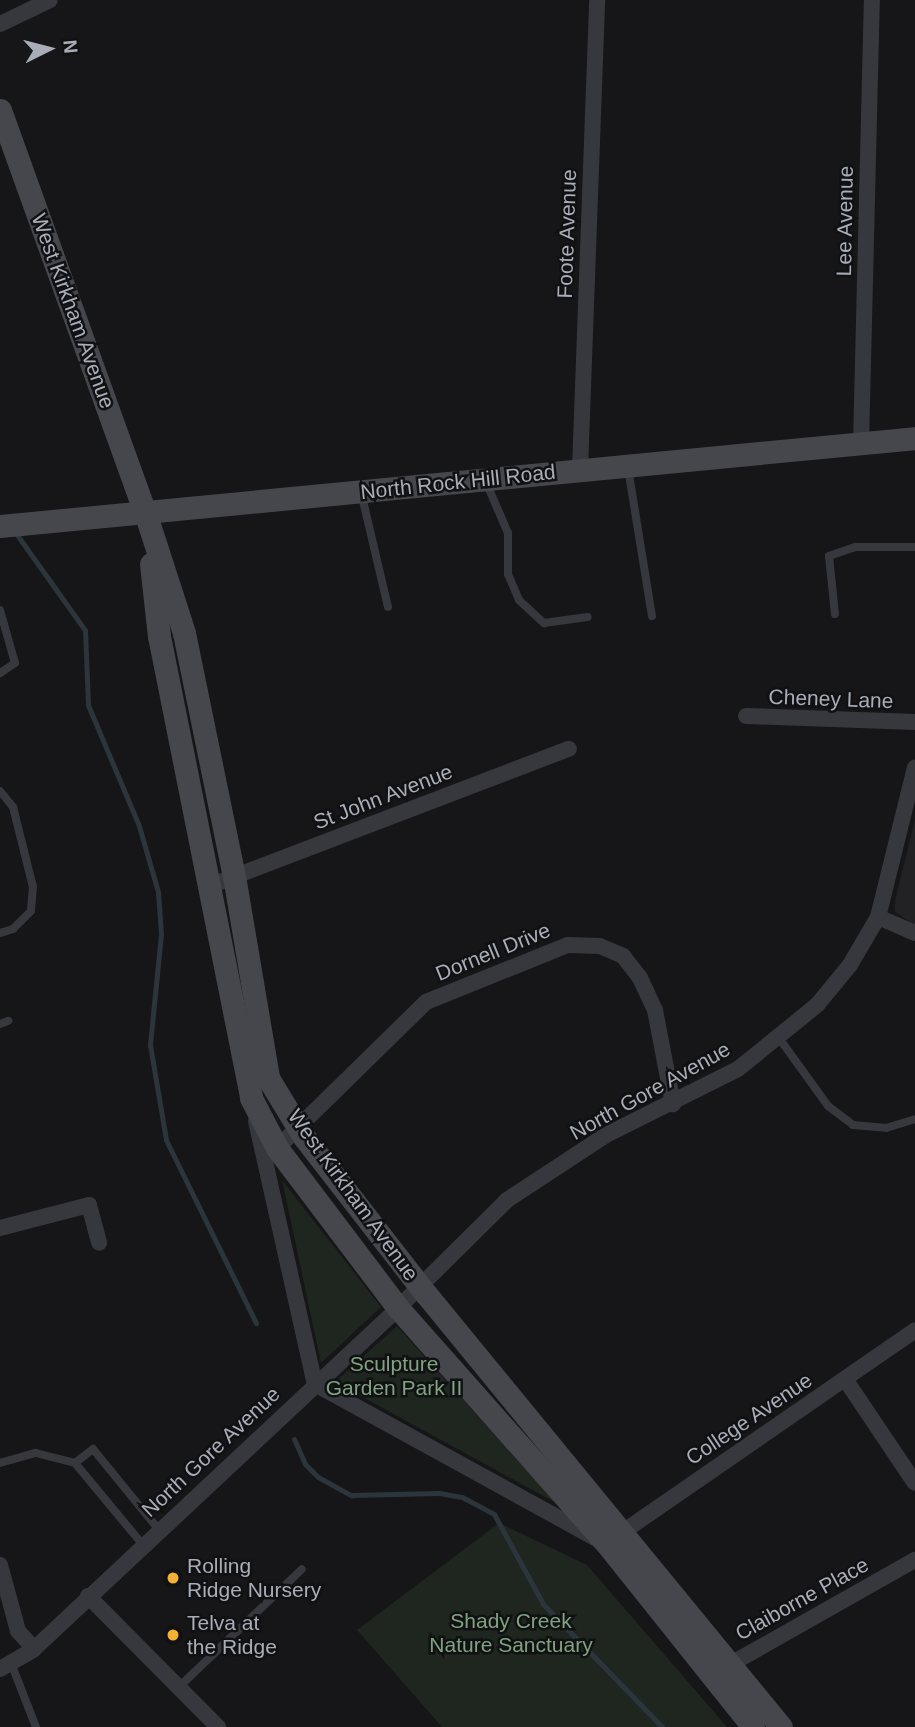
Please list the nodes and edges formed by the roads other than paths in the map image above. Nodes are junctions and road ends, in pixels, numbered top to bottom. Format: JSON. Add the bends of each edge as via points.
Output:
{"nodes":[{"id":1,"x":50,"y":0,"type":"edge"},
{"id":2,"x":597,"y":0,"type":"edge"},
{"id":3,"x":872,"y":0,"type":"edge"},
{"id":4,"x":0,"y":24,"type":"edge"},
{"id":5,"x":0,"y":110,"type":"edge"},
{"id":6,"x":915,"y":438,"type":"edge"},
{"id":7,"x":861,"y":444,"type":"junction"},
{"id":8,"x":628,"y":465,"type":"junction"},
{"id":9,"x":580,"y":469,"type":"junction"},
{"id":10,"x":485,"y":479,"type":"junction"},
{"id":11,"x":361,"y":492,"type":"junction"},
{"id":12,"x":145,"y":512,"type":"junction"},
{"id":13,"x":0,"y":526,"type":"edge"},
{"id":14,"x":915,"y":547,"type":"edge"},
{"id":15,"x":388,"y":607,"type":"dead end"},
{"id":16,"x":0,"y":610,"type":"edge"},
{"id":17,"x":835,"y":614,"type":"dead end"},
{"id":18,"x":652,"y":616,"type":"dead end"},
{"id":19,"x":588,"y":617,"type":"dead end"},
{"id":20,"x":0,"y":673,"type":"edge"},
{"id":21,"x":747,"y":716,"type":"dead end"},
{"id":22,"x":915,"y":722,"type":"edge"},
{"id":23,"x":569,"y":749,"type":"dead end"},
{"id":24,"x":915,"y":768,"type":"edge"},
{"id":25,"x":0,"y":792,"type":"edge"},
{"id":26,"x":234,"y":876,"type":"junction"},
{"id":27,"x":212,"y":885,"type":"junction"},
{"id":28,"x":878,"y":917,"type":"junction"},
{"id":29,"x":0,"y":933,"type":"edge"},
{"id":30,"x":915,"y":933,"type":"edge"},
{"id":31,"x":779,"y":1038,"type":"junction"},
{"id":32,"x":251,"y":1098,"type":"junction"},
{"id":33,"x":673,"y":1104,"type":"junction"},
{"id":34,"x":915,"y":1119,"type":"edge"},
{"id":35,"x":299,"y":1124,"type":"junction"},
{"id":36,"x":277,"y":1148,"type":"junction"},
{"id":37,"x":0,"y":1228,"type":"edge"},
{"id":38,"x":99,"y":1243,"type":"dead end"},
{"id":39,"x":421,"y":1287,"type":"junction"},
{"id":40,"x":398,"y":1308,"type":"junction"},
{"id":41,"x":915,"y":1330,"type":"edge"},
{"id":42,"x":845,"y":1379,"type":"junction"},
{"id":43,"x":315,"y":1384,"type":"junction"},
{"id":44,"x":0,"y":1463,"type":"edge"},
{"id":45,"x":75,"y":1463,"type":"junction"},
{"id":46,"x":915,"y":1483,"type":"edge"},
{"id":47,"x":159,"y":1530,"type":"junction"},
{"id":48,"x":614,"y":1538,"type":"junction"},
{"id":49,"x":142,"y":1545,"type":"junction"},
{"id":50,"x":915,"y":1560,"type":"edge"},
{"id":51,"x":0,"y":1565,"type":"edge"},
{"id":52,"x":302,"y":1569,"type":"dead end"},
{"id":53,"x":88,"y":1596,"type":"junction"},
{"id":54,"x":34,"y":1648,"type":"junction"},
{"id":55,"x":5,"y":1666,"type":"edge"},
{"id":56,"x":720,"y":1670,"type":"junction"},
{"id":57,"x":179,"y":1687,"type":"junction"},
{"id":58,"x":36,"y":1727,"type":"edge"},
{"id":59,"x":218,"y":1727,"type":"edge"},
{"id":60,"x":753,"y":1727,"type":"edge"},
{"id":61,"x":781,"y":1727,"type":"edge"}],
"edges":[{"from":1,"to":4,"type":"street"},
{"from":2,"to":9,"type":"street","name":"Foote Avenue"},
{"from":3,"to":7,"type":"street","name":"Lee Avenue"},
{"from":5,"to":12,"type":"street","name":"West Kirkham Avenue"},
{"from":6,"to":7,"type":"street","name":"North Rock Hill Road"},
{"from":7,"to":8,"type":"street","name":"North Rock Hill Road"},
{"from":8,"to":9,"type":"street","name":"North Rock Hill Road"},
{"from":8,"to":18,"type":"lane"},
{"from":9,"to":10,"type":"street","name":"North Rock Hill Road"},
{"from":10,"to":11,"type":"street","name":"North Rock Hill Road"},
{"from":10,"to":19,"type":"lane","via":[[508,533],[508,575],[519,600],[544,622]]},
{"from":11,"to":12,"type":"street","name":"North Rock Hill Road"},
{"from":11,"to":15,"type":"lane"},
{"from":12,"to":13,"type":"street","name":"North Rock Hill Road"},
{"from":12,"to":26,"type":"street","name":"West Kirkham Avenue","via":[[184,633]]},
{"from":12,"to":27,"type":"street","name":"West Kirkham Avenue","via":[[159,636]]},
{"from":14,"to":17,"type":"lane","via":[[856,547],[829,556]]},
{"from":16,"to":20,"type":"lane","via":[[15,663]]},
{"from":21,"to":22,"type":"street","name":"Cheney Lane"},
{"from":23,"to":26,"type":"street","name":"St John Avenue"},
{"from":24,"to":28,"type":"street","name":"North Gore Avenue"},
{"from":25,"to":29,"type":"lane","via":[[13,807],[33,887],[30,911],[13,929]]},
{"from":26,"to":27,"type":"street","name":"St John Avenue"},
{"from":26,"to":35,"type":"street","name":"West Kirkham Avenue","via":[[268,1078]]},
{"from":27,"to":32,"type":"street","name":"West Kirkham Avenue"},
{"from":28,"to":30,"type":"street"},
{"from":28,"to":31,"type":"street","name":"North Gore Avenue","via":[[850,965],[817,1005]]},
{"from":31,"to":33,"type":"street","name":"North Gore Avenue","via":[[738,1069]]},
{"from":31,"to":34,"type":"lane","via":[[828,1105],[853,1125],[886,1128]]},
{"from":32,"to":36,"type":"street","name":"West Kirkham Avenue"},
{"from":32,"to":43,"type":"street"},
{"from":33,"to":35,"type":"street","name":"Dornell Drive","via":[[654,1010],[640,978],[623,956],[600,946],[568,945],[426,1002]]},
{"from":33,"to":39,"type":"street","name":"North Gore Avenue","via":[[606,1135],[507,1200]]},
{"from":35,"to":36,"type":"street","name":"Dornell Drive"},
{"from":35,"to":39,"type":"street","name":"West Kirkham Avenue"},
{"from":36,"to":40,"type":"street","name":"West Kirkham Avenue"},
{"from":37,"to":38,"type":"street","via":[[89,1205]]},
{"from":39,"to":40,"type":"street","name":"North Gore Avenue"},
{"from":39,"to":48,"type":"street","name":"West Kirkham Avenue"},
{"from":40,"to":43,"type":"street","name":"North Gore Avenue"},
{"from":40,"to":48,"type":"street","name":"West Kirkham Avenue"},
{"from":41,"to":42,"type":"street","name":"College Avenue"},
{"from":42,"to":46,"type":"street"},
{"from":42,"to":48,"type":"street","name":"College Avenue"},
{"from":43,"to":47,"type":"street","name":"North Gore Avenue"},
{"from":43,"to":48,"type":"street"},
{"from":44,"to":45,"type":"lane","via":[[36,1453]]},
{"from":45,"to":47,"type":"lane","via":[[93,1449]]},
{"from":45,"to":49,"type":"lane"},
{"from":47,"to":49,"type":"street","name":"North Gore Avenue"},
{"from":48,"to":56,"type":"street","name":"West Kirkham Avenue"},
{"from":49,"to":53,"type":"street","name":"North Gore Avenue"},
{"from":50,"to":56,"type":"street","name":"Claiborne Place"},
{"from":51,"to":54,"type":"street","via":[[18,1631]]},
{"from":52,"to":57,"type":"lane"},
{"from":53,"to":54,"type":"street","name":"North Gore Avenue"},
{"from":53,"to":57,"type":"street"},
{"from":54,"to":55,"type":"street","name":"North Gore Avenue"},
{"from":55,"to":58,"type":"lane"},
{"from":56,"to":60,"type":"street","name":"West Kirkham Avenue"},
{"from":56,"to":61,"type":"street","name":"West Kirkham Avenue"},
{"from":57,"to":59,"type":"street"}]}
